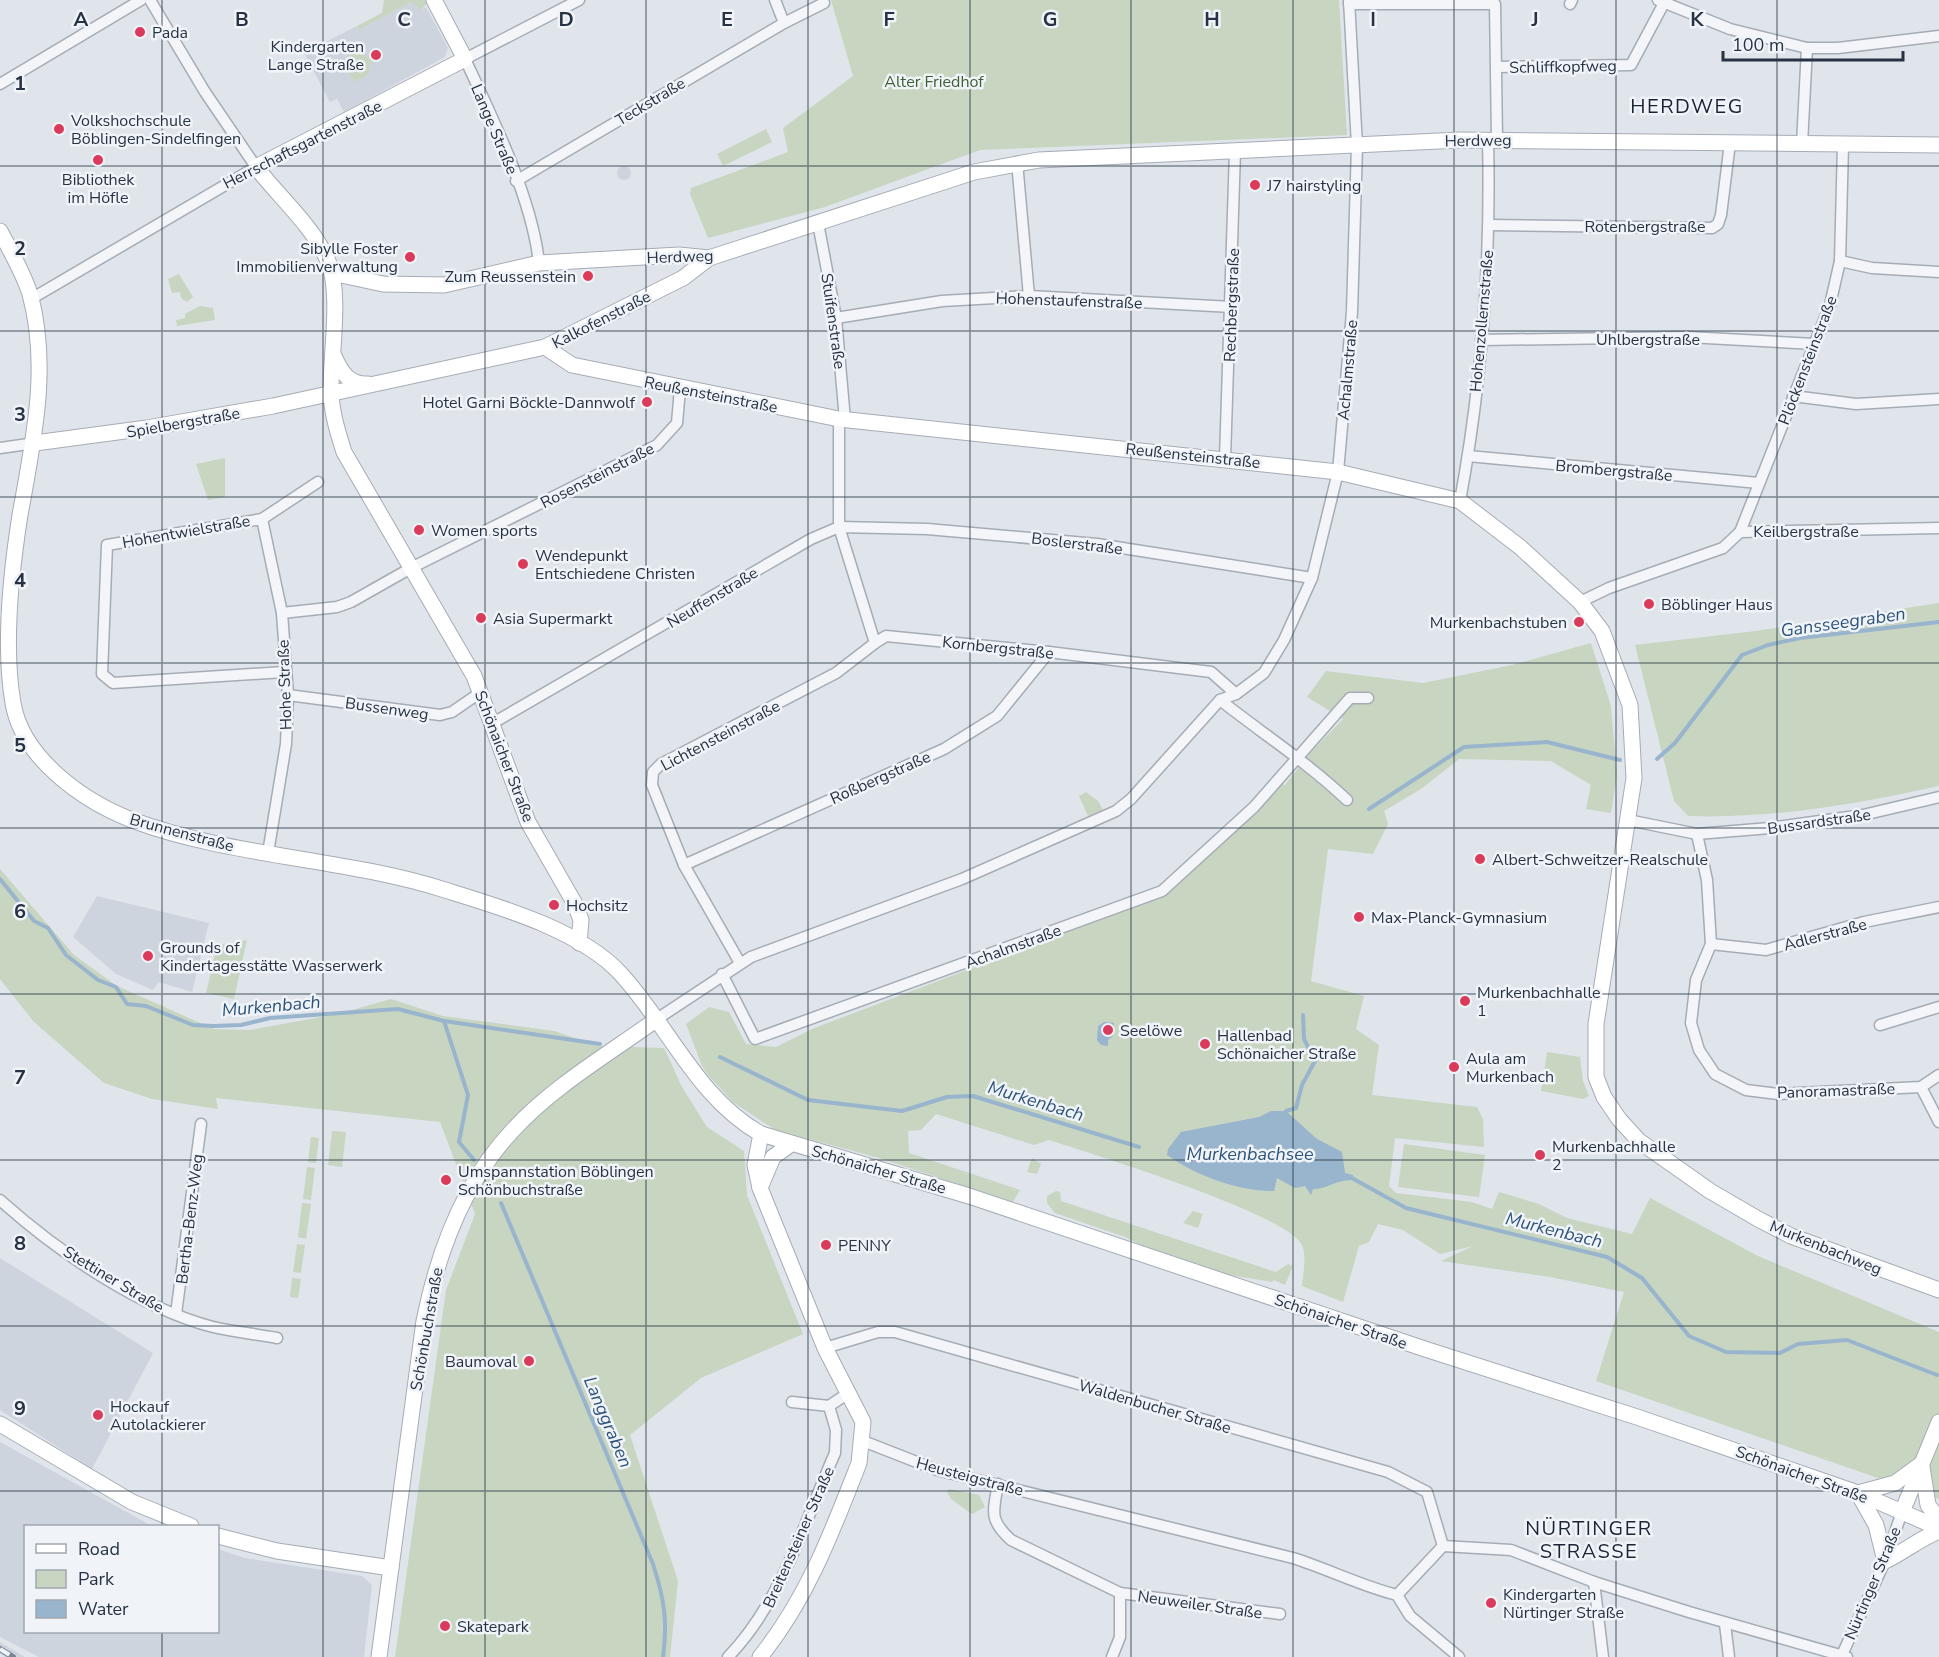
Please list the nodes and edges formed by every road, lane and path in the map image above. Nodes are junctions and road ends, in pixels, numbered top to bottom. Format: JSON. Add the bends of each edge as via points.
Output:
{"nodes":[{"id":1,"x":141,"y":0,"type":"edge"},
{"id":2,"x":150,"y":0,"type":"edge"},
{"id":3,"x":434,"y":0,"type":"edge"},
{"id":4,"x":579,"y":0,"type":"edge"},
{"id":5,"x":775,"y":0,"type":"edge"},
{"id":6,"x":1349,"y":2,"type":"edge"},
{"id":7,"x":1661,"y":2,"type":"edge"},
{"id":8,"x":824,"y":3,"type":"dead end"},
{"id":9,"x":784,"y":23,"type":"junction"},
{"id":10,"x":1939,"y":36,"type":"edge"},
{"id":11,"x":1807,"y":48,"type":"junction"},
{"id":12,"x":465,"y":59,"type":"junction"},
{"id":13,"x":1497,"y":67,"type":"junction"},
{"id":14,"x":0,"y":84,"type":"edge"},
{"id":15,"x":1493,"y":139,"type":"junction"},
{"id":16,"x":1730,"y":143,"type":"junction"},
{"id":17,"x":1802,"y":144,"type":"junction"},
{"id":18,"x":1843,"y":145,"type":"junction"},
{"id":19,"x":1939,"y":145,"type":"edge"},
{"id":20,"x":1357,"y":146,"type":"junction"},
{"id":21,"x":1235,"y":151,"type":"junction"},
{"id":22,"x":1017,"y":162,"type":"junction"},
{"id":23,"x":255,"y":166,"type":"junction"},
{"id":24,"x":516,"y":181,"type":"junction"},
{"id":25,"x":818,"y":223,"type":"junction"},
{"id":26,"x":1490,"y":225,"type":"junction"},
{"id":27,"x":0,"y":231,"type":"edge"},
{"id":28,"x":709,"y":258,"type":"junction"},
{"id":29,"x":1840,"y":261,"type":"junction"},
{"id":30,"x":539,"y":263,"type":"junction"},
{"id":31,"x":1939,"y":272,"type":"edge"},
{"id":32,"x":332,"y":273,"type":"junction"},
{"id":33,"x":1029,"y":296,"type":"junction"},
{"id":34,"x":31,"y":299,"type":"junction"},
{"id":35,"x":1232,"y":307,"type":"junction"},
{"id":36,"x":836,"y":318,"type":"junction"},
{"id":37,"x":1481,"y":340,"type":"junction"},
{"id":38,"x":1814,"y":344,"type":"junction"},
{"id":39,"x":545,"y":347,"type":"junction"},
{"id":40,"x":334,"y":354,"type":"junction"},
{"id":41,"x":380,"y":384,"type":"junction"},
{"id":42,"x":680,"y":389,"type":"junction"},
{"id":43,"x":331,"y":394,"type":"junction"},
{"id":44,"x":1793,"y":396,"type":"junction"},
{"id":45,"x":1939,"y":399,"type":"edge"},
{"id":46,"x":842,"y":419,"type":"junction"},
{"id":47,"x":35,"y":443,"type":"junction"},
{"id":48,"x":0,"y":448,"type":"edge"},
{"id":49,"x":1468,"y":456,"type":"junction"},
{"id":50,"x":1225,"y":459,"type":"junction"},
{"id":51,"x":1338,"y":472,"type":"junction"},
{"id":52,"x":318,"y":482,"type":"dead end"},
{"id":53,"x":1759,"y":483,"type":"junction"},
{"id":54,"x":1460,"y":501,"type":"junction"},
{"id":55,"x":262,"y":519,"type":"junction"},
{"id":56,"x":839,"y":527,"type":"junction"},
{"id":57,"x":1939,"y":528,"type":"edge"},
{"id":58,"x":1740,"y":532,"type":"junction"},
{"id":59,"x":411,"y":568,"type":"junction"},
{"id":60,"x":1312,"y":578,"type":"junction"},
{"id":61,"x":1580,"y":602,"type":"junction"},
{"id":62,"x":282,"y":613,"type":"junction"},
{"id":63,"x":875,"y":643,"type":"junction"},
{"id":64,"x":1048,"y":652,"type":"junction"},
{"id":65,"x":284,"y":672,"type":"junction"},
{"id":66,"x":481,"y":692,"type":"junction"},
{"id":67,"x":1236,"y":694,"type":"junction"},
{"id":68,"x":288,"y":695,"type":"junction"},
{"id":69,"x":1368,"y":698,"type":"dead end"},
{"id":70,"x":1220,"y":700,"type":"junction"},
{"id":71,"x":493,"y":723,"type":"junction"},
{"id":72,"x":1294,"y":758,"type":"junction"},
{"id":73,"x":1939,"y":797,"type":"edge"},
{"id":74,"x":1347,"y":800,"type":"dead end"},
{"id":75,"x":1628,"y":820,"type":"junction"},
{"id":76,"x":1696,"y":834,"type":"junction"},
{"id":77,"x":268,"y":853,"type":"junction"},
{"id":78,"x":684,"y":865,"type":"junction"},
{"id":79,"x":1939,"y":907,"type":"edge"},
{"id":80,"x":579,"y":944,"type":"junction"},
{"id":81,"x":1711,"y":944,"type":"junction"},
{"id":82,"x":740,"y":963,"type":"junction"},
{"id":83,"x":722,"y":974,"type":"junction"},
{"id":84,"x":1939,"y":1007,"type":"edge"},
{"id":85,"x":657,"y":1019,"type":"junction"},
{"id":86,"x":1880,"y":1025,"type":"dead end"},
{"id":87,"x":1939,"y":1075,"type":"edge"},
{"id":88,"x":1921,"y":1087,"type":"junction"},
{"id":89,"x":1939,"y":1122,"type":"edge"},
{"id":90,"x":201,"y":1124,"type":"dead end"},
{"id":91,"x":762,"y":1134,"type":"junction"},
{"id":92,"x":791,"y":1144,"type":"junction"},
{"id":93,"x":760,"y":1188,"type":"junction"},
{"id":94,"x":0,"y":1200,"type":"edge"},
{"id":95,"x":1939,"y":1290,"type":"edge"},
{"id":96,"x":176,"y":1314,"type":"junction"},
{"id":97,"x":277,"y":1338,"type":"dead end"},
{"id":98,"x":825,"y":1348,"type":"junction"},
{"id":99,"x":850,"y":1392,"type":"junction"},
{"id":100,"x":792,"y":1402,"type":"dead end"},
{"id":101,"x":829,"y":1406,"type":"junction"},
{"id":102,"x":1939,"y":1422,"type":"edge"},
{"id":103,"x":0,"y":1424,"type":"edge"},
{"id":104,"x":863,"y":1441,"type":"junction"},
{"id":105,"x":1921,"y":1464,"type":"junction"},
{"id":106,"x":998,"y":1484,"type":"junction"},
{"id":107,"x":1858,"y":1494,"type":"junction"},
{"id":108,"x":1902,"y":1512,"type":"junction"},
{"id":109,"x":1939,"y":1520,"type":"edge"},
{"id":110,"x":186,"y":1525,"type":"edge"},
{"id":111,"x":1939,"y":1529,"type":"edge"},
{"id":112,"x":219,"y":1536,"type":"edge"},
{"id":113,"x":1443,"y":1546,"type":"junction"},
{"id":114,"x":1885,"y":1561,"type":"junction"},
{"id":115,"x":391,"y":1568,"type":"junction"},
{"id":116,"x":1594,"y":1582,"type":"junction"},
{"id":117,"x":1120,"y":1593,"type":"junction"},
{"id":118,"x":1397,"y":1595,"type":"junction"},
{"id":119,"x":1280,"y":1614,"type":"dead end"},
{"id":120,"x":1725,"y":1623,"type":"junction"},
{"id":121,"x":1844,"y":1656,"type":"edge"},
{"id":122,"x":380,"y":1657,"type":"edge"},
{"id":123,"x":728,"y":1657,"type":"edge"},
{"id":124,"x":760,"y":1657,"type":"edge"},
{"id":125,"x":1112,"y":1657,"type":"edge"},
{"id":126,"x":1459,"y":1657,"type":"edge"},
{"id":127,"x":1603,"y":1657,"type":"edge"},
{"id":128,"x":1729,"y":1657,"type":"edge"}],
"edges":[{"from":1,"to":14,"type":"street"},
{"from":2,"to":23,"type":"street","via":[[205,93]]},
{"from":3,"to":12,"type":"street","name":"Lange Straße"},
{"from":4,"to":12,"type":"street","name":"Herrschaftsgartenstraße"},
{"from":5,"to":9,"type":"street"},
{"from":6,"to":13,"type":"street","name":"Schliffkopfweg","via":[[1495,4]]},
{"from":6,"to":20,"type":"street","name":"Achalmstraße"},
{"from":7,"to":11,"type":"street","via":[[1730,29]]},
{"from":7,"to":13,"type":"street","name":"Schliffkopfweg","via":[[1631,65]]},
{"from":8,"to":9,"type":"street","name":"Teckstraße"},
{"from":9,"to":24,"type":"street","name":"Teckstraße"},
{"from":10,"to":11,"type":"street"},
{"from":11,"to":17,"type":"street"},
{"from":12,"to":23,"type":"street","name":"Herrschaftsgartenstraße"},
{"from":12,"to":24,"type":"street","name":"Lange Straße"},
{"from":13,"to":15,"type":"street","name":"Schliffkopfweg"},
{"from":15,"to":16,"type":"street","name":"Herdweg"},
{"from":15,"to":20,"type":"street","name":"Herdweg"},
{"from":15,"to":26,"type":"street","name":"Hohenzollernstraße"},
{"from":16,"to":17,"type":"street","name":"Herdweg"},
{"from":16,"to":26,"type":"street","name":"Rotenbergstraße","via":[[1721,215],[1712,228]]},
{"from":17,"to":18,"type":"street","name":"Herdweg"},
{"from":18,"to":19,"type":"street","name":"Herdweg"},
{"from":18,"to":29,"type":"street","name":"Plöckensteinstraße"},
{"from":20,"to":21,"type":"street","name":"Herdweg"},
{"from":20,"to":51,"type":"street","name":"Achalmstraße","via":[[1352,312]]},
{"from":21,"to":22,"type":"street","name":"Herdweg"},
{"from":21,"to":35,"type":"street","name":"Rechbergstraße"},
{"from":22,"to":25,"type":"street","name":"Herdweg","via":[[974,172]]},
{"from":22,"to":33,"type":"street"},
{"from":23,"to":32,"type":"street","via":[[320,246]]},
{"from":23,"to":34,"type":"street","name":"Herrschaftsgartenstraße"},
{"from":24,"to":30,"type":"street","name":"Lange Straße","via":[[537,241]]},
{"from":25,"to":28,"type":"street","name":"Herdweg"},
{"from":25,"to":36,"type":"street","name":"Stuifenstraße"},
{"from":26,"to":37,"type":"street","name":"Hohenzollernstraße"},
{"from":27,"to":34,"type":"street","name":"Brunnenstraße"},
{"from":28,"to":30,"type":"street","name":"Herdweg","via":[[679,255]]},
{"from":28,"to":39,"type":"street","name":"Kalkofenstraße","via":[[683,278]]},
{"from":29,"to":31,"type":"street","via":[[1872,268]]},
{"from":29,"to":38,"type":"street","name":"Plöckensteinstraße","via":[[1830,305]]},
{"from":30,"to":32,"type":"street","name":"Herdweg","via":[[444,285],[383,284]]},
{"from":32,"to":40,"type":"street","name":"Schönaicher Straße"},
{"from":33,"to":35,"type":"street","name":"Hohenstaufenstraße"},
{"from":33,"to":36,"type":"street","name":"Hohenstaufenstraße","via":[[942,301]]},
{"from":34,"to":47,"type":"street","name":"Brunnenstraße","via":[[40,392]]},
{"from":35,"to":50,"type":"street","name":"Rechbergstraße"},
{"from":36,"to":46,"type":"street","name":"Stuifenstraße"},
{"from":37,"to":38,"type":"street","name":"Uhlbergstraße","via":[[1688,338]]},
{"from":37,"to":49,"type":"street","name":"Hohenzollernstraße"},
{"from":38,"to":44,"type":"street","name":"Plöckensteinstraße"},
{"from":39,"to":41,"type":"street","name":"Kalkofenstraße"},
{"from":39,"to":42,"type":"street","name":"Reußensteinstraße","via":[[572,365]]},
{"from":40,"to":41,"type":"street","name":"Kalkofenstraße","via":[[340,371],[348,379],[360,384]]},
{"from":40,"to":43,"type":"street","name":"Schönaicher Straße"},
{"from":41,"to":43,"type":"street","name":"Kalkofenstraße"},
{"from":42,"to":46,"type":"street","name":"Reußensteinstraße"},
{"from":42,"to":59,"type":"street","name":"Rosensteinstraße","via":[[677,423],[657,445]]},
{"from":43,"to":47,"type":"street","name":"Spielbergstraße","via":[[147,428]]},
{"from":43,"to":59,"type":"street","name":"Schönaicher Straße","via":[[344,452]]},
{"from":44,"to":45,"type":"street","via":[[1856,404]]},
{"from":44,"to":53,"type":"street","name":"Plöckensteinstraße"},
{"from":46,"to":50,"type":"street","name":"Reußensteinstraße"},
{"from":46,"to":56,"type":"street"},
{"from":47,"to":48,"type":"street"},
{"from":47,"to":77,"type":"street","name":"Brunnenstraße","via":[[16,543],[9,648],[15,716],[28,743],[93,800],[128,818]]},
{"from":49,"to":53,"type":"street","name":"Brombergstraße"},
{"from":49,"to":54,"type":"street","name":"Hohenzollernstraße"},
{"from":50,"to":51,"type":"street","name":"Reußensteinstraße"},
{"from":51,"to":54,"type":"street","name":"Reußensteinstraße"},
{"from":51,"to":60,"type":"street","name":"Achalmstraße"},
{"from":52,"to":55,"type":"street","name":"Hohentwielstraße"},
{"from":53,"to":58,"type":"street","name":"Plöckensteinstraße"},
{"from":54,"to":61,"type":"street","name":"Reußensteinstraße","via":[[1520,547]]},
{"from":55,"to":62,"type":"street","name":"Hohe Straße"},
{"from":55,"to":65,"type":"street","name":"Hohentwielstraße","via":[[107,545],[102,674],[122,685]]},
{"from":56,"to":60,"type":"street","name":"Boslerstraße","via":[[927,529],[1097,544]]},
{"from":56,"to":63,"type":"street"},
{"from":56,"to":71,"type":"street","name":"Neuffenstraße","via":[[811,538]]},
{"from":57,"to":58,"type":"street","name":"Keilbergstraße"},
{"from":58,"to":61,"type":"street","name":"Keilbergstraße","via":[[1723,548]]},
{"from":59,"to":62,"type":"street","name":"Rosensteinstraße","via":[[337,607]]},
{"from":59,"to":66,"type":"street","name":"Schönaicher Straße"},
{"from":60,"to":67,"type":"street","name":"Achalmstraße","via":[[1264,673]]},
{"from":61,"to":75,"type":"street","name":"Reußensteinstraße","via":[[1602,631],[1630,705],[1635,755]]},
{"from":62,"to":65,"type":"street","name":"Hohe Straße"},
{"from":63,"to":64,"type":"street","name":"Kornbergstraße","via":[[886,636]]},
{"from":63,"to":78,"type":"street","name":"Lichtensteinstraße","via":[[836,673],[652,772],[652,785]]},
{"from":64,"to":67,"type":"street","name":"Kornbergstraße","via":[[1211,672]]},
{"from":64,"to":78,"type":"street","name":"Roßbergstraße","via":[[997,716],[944,749]]},
{"from":65,"to":68,"type":"street","name":"Hohe Straße"},
{"from":66,"to":68,"type":"street","name":"Bussenweg","via":[[452,712],[440,715]]},
{"from":66,"to":71,"type":"street","name":"Schönaicher Straße"},
{"from":67,"to":70,"type":"street","name":"Achalmstraße"},
{"from":68,"to":77,"type":"street","name":"Hohe Straße","via":[[286,744]]},
{"from":69,"to":72,"type":"street","name":"Achalmstraße","via":[[1350,698]]},
{"from":70,"to":72,"type":"street"},
{"from":70,"to":82,"type":"street","name":"Achalmstraße","via":[[1116,812],[962,879]]},
{"from":71,"to":80,"type":"street","name":"Schönaicher Straße","via":[[528,822],[575,904],[581,920]]},
{"from":72,"to":74,"type":"street","via":[[1323,777]]},
{"from":72,"to":83,"type":"street","name":"Achalmstraße","via":[[1254,807],[1162,891],[755,1039]]},
{"from":73,"to":76,"type":"street","name":"Bussardstraße","via":[[1863,815]]},
{"from":75,"to":76,"type":"street"},
{"from":75,"to":95,"type":"street","name":"Murkenbachweg","via":[[1602,969],[1594,1048],[1596,1077],[1619,1119],[1661,1158],[1758,1219],[1791,1236]]},
{"from":76,"to":81,"type":"street","name":"Panoramastraße","via":[[1707,880]]},
{"from":77,"to":80,"type":"street","name":"Brunnenstraße","via":[[429,885],[517,914]]},
{"from":78,"to":82,"type":"street","name":"Lichtensteinstraße"},
{"from":79,"to":81,"type":"street","name":"Adlerstraße","via":[[1864,922],[1766,950]]},
{"from":80,"to":85,"type":"street","name":"Schönaicher Straße","via":[[618,971]]},
{"from":81,"to":88,"type":"street","name":"Panoramastraße","via":[[1696,980],[1691,1023],[1699,1050],[1715,1074],[1746,1090],[1778,1094]]},
{"from":82,"to":83,"type":"street","name":"Achalmstraße"},
{"from":83,"to":85,"type":"street","name":"Achalmstraße"},
{"from":84,"to":86,"type":"street"},
{"from":85,"to":91,"type":"street","name":"Schönaicher Straße","via":[[706,1090],[735,1117]]},
{"from":85,"to":115,"type":"street","name":"Schönbuchstraße","via":[[514,1128],[456,1214],[433,1276],[424,1321]]},
{"from":87,"to":88,"type":"street"},
{"from":88,"to":89,"type":"street"},
{"from":90,"to":96,"type":"street","name":"Bertha-Benz-Weg"},
{"from":91,"to":92,"type":"street","name":"Schönaicher Straße"},
{"from":91,"to":93,"type":"street","via":[[755,1165]]},
{"from":92,"to":93,"type":"street","via":[[773,1157]]},
{"from":92,"to":107,"type":"street","name":"Schönaicher Straße","via":[[969,1196]]},
{"from":93,"to":98,"type":"street"},
{"from":94,"to":96,"type":"street","name":"Stettiner Straße","via":[[82,1262],[137,1296]]},
{"from":96,"to":97,"type":"street","name":"Stettiner Straße","via":[[213,1327]]},
{"from":98,"to":99,"type":"street"},
{"from":98,"to":113,"type":"street","name":"Waldenbucher Straße","via":[[878,1332],[896,1332],[1388,1472],[1427,1492]]},
{"from":99,"to":101,"type":"street"},
{"from":99,"to":104,"type":"street","via":[[863,1422]]},
{"from":100,"to":101,"type":"street"},
{"from":101,"to":123,"type":"street","name":"Breitensteiner Straße","via":[[836,1430],[835,1453],[768,1605]]},
{"from":102,"to":105,"type":"street"},
{"from":103,"to":110,"type":"street","via":[[132,1502]]},
{"from":104,"to":106,"type":"street","name":"Heusteigstraße","via":[[937,1470]]},
{"from":104,"to":124,"type":"street","name":"Breitensteiner Straße","via":[[859,1463],[807,1588],[785,1626]]},
{"from":105,"to":107,"type":"street","via":[[1895,1483]]},
{"from":105,"to":108,"type":"street"},
{"from":105,"to":109,"type":"street","via":[[1924,1493]]},
{"from":106,"to":117,"type":"street","name":"Neuweiler Straße","via":[[993,1515],[998,1529],[1011,1540]]},
{"from":106,"to":118,"type":"street","name":"Heusteigstraße","via":[[1293,1558]]},
{"from":107,"to":108,"type":"street","name":"Schönaicher Straße"},
{"from":107,"to":114,"type":"street","via":[[1876,1525]]},
{"from":108,"to":111,"type":"street","name":"Schönaicher Straße"},
{"from":108,"to":114,"type":"street","name":"Nürtinger Straße"},
{"from":111,"to":114,"type":"street"},
{"from":112,"to":115,"type":"street","via":[[277,1551]]},
{"from":113,"to":116,"type":"street","name":"Nürtinger Straße","via":[[1511,1550]]},
{"from":113,"to":118,"type":"street"},
{"from":114,"to":121,"type":"street","name":"Nürtinger Straße"},
{"from":115,"to":122,"type":"street","name":"Schönbuchstraße"},
{"from":116,"to":120,"type":"street","name":"Nürtinger Straße"},
{"from":116,"to":127,"type":"street"},
{"from":117,"to":119,"type":"street","name":"Neuweiler Straße"},
{"from":117,"to":125,"type":"street","name":"Neuweiler Straße","via":[[1120,1637]]},
{"from":118,"to":126,"type":"street","via":[[1410,1617]]},
{"from":120,"to":121,"type":"street","name":"Nürtinger Straße"},
{"from":120,"to":128,"type":"street"}]}
